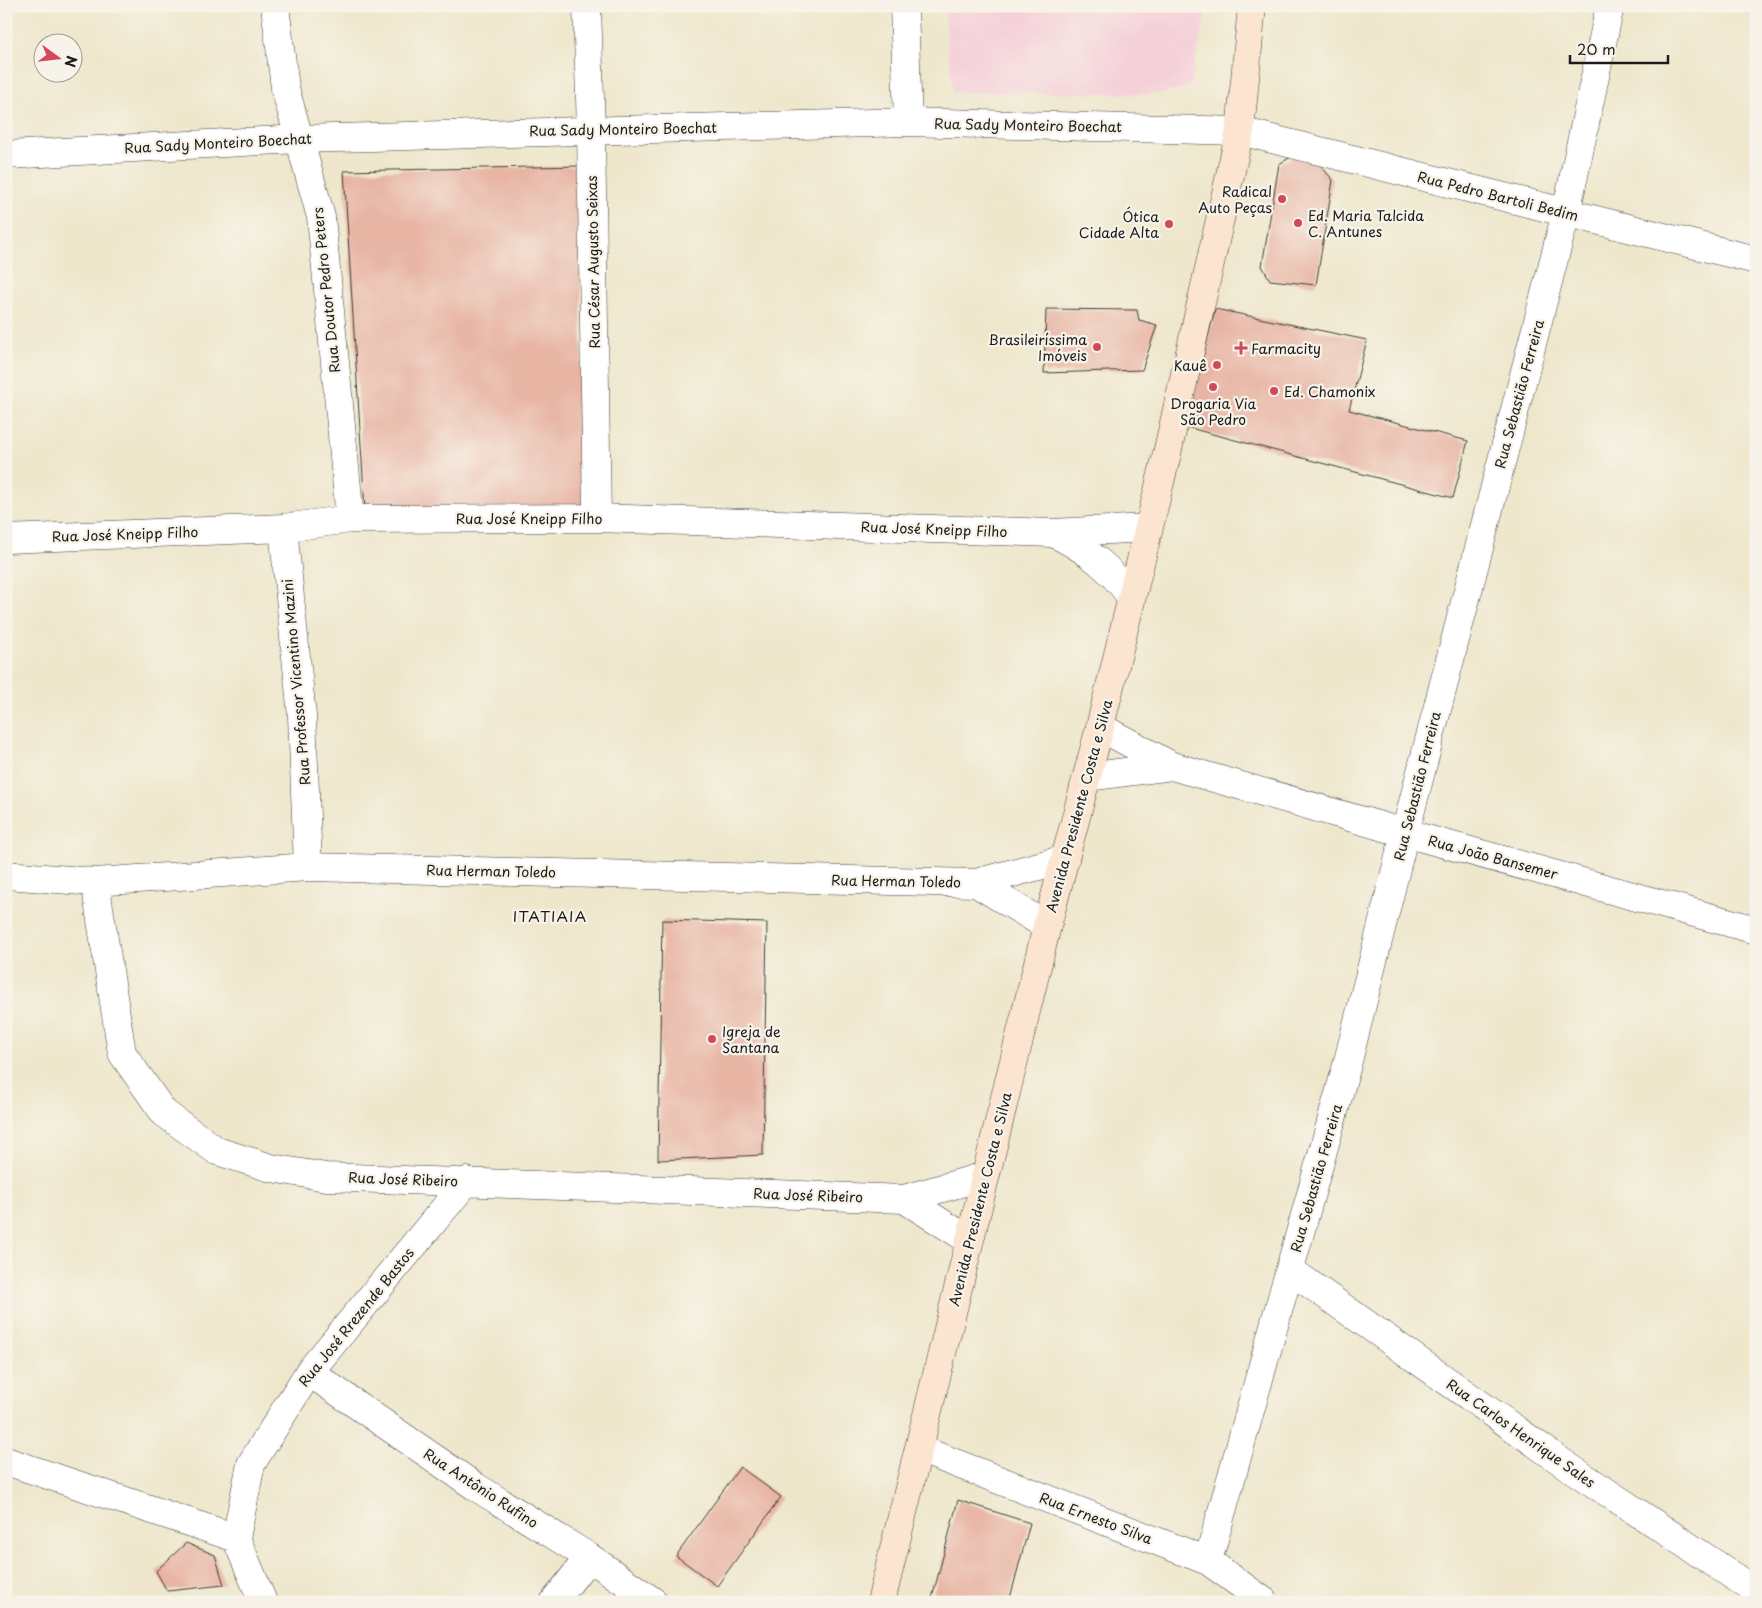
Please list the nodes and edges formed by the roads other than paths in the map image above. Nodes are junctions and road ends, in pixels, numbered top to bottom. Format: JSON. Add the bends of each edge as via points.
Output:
{"nodes":[{"id":1,"x":275,"y":6,"type":"edge"},
{"id":2,"x":587,"y":6,"type":"edge"},
{"id":3,"x":904,"y":6,"type":"edge"},
{"id":4,"x":1252,"y":6,"type":"edge"},
{"id":5,"x":1610,"y":6,"type":"edge"},
{"id":6,"x":908,"y":122,"type":"junction"},
{"id":7,"x":591,"y":129,"type":"junction"},
{"id":8,"x":1240,"y":130,"type":"junction"},
{"id":9,"x":299,"y":139,"type":"junction"},
{"id":10,"x":6,"y":154,"type":"edge"},
{"id":11,"x":1566,"y":213,"type":"junction"},
{"id":12,"x":1756,"y":260,"type":"edge"},
{"id":13,"x":597,"y":518,"type":"junction"},
{"id":14,"x":350,"y":519,"type":"junction"},
{"id":15,"x":283,"y":528,"type":"junction"},
{"id":16,"x":1148,"y":528,"type":"junction"},
{"id":17,"x":1052,"y":533,"type":"junction"},
{"id":18,"x":6,"y":539,"type":"edge"},
{"id":19,"x":1131,"y":597,"type":"junction"},
{"id":20,"x":1100,"y":727,"type":"junction"},
{"id":21,"x":1172,"y":766,"type":"junction"},
{"id":22,"x":1087,"y":777,"type":"junction"},
{"id":23,"x":1404,"y":833,"type":"junction"},
{"id":24,"x":1065,"y":859,"type":"junction"},
{"id":25,"x":308,"y":867,"type":"junction"},
{"id":26,"x":6,"y":875,"type":"edge"},
{"id":27,"x":94,"y":882,"type":"junction"},
{"id":28,"x":976,"y":884,"type":"junction"},
{"id":29,"x":1047,"y":926,"type":"junction"},
{"id":30,"x":1756,"y":930,"type":"edge"},
{"id":31,"x":985,"y":1176,"type":"junction"},
{"id":32,"x":467,"y":1181,"type":"junction"},
{"id":33,"x":904,"y":1199,"type":"junction"},
{"id":34,"x":969,"y":1240,"type":"junction"},
{"id":35,"x":1290,"y":1270,"type":"junction"},
{"id":36,"x":309,"y":1372,"type":"junction"},
{"id":37,"x":919,"y":1449,"type":"junction"},
{"id":38,"x":6,"y":1461,"type":"edge"},
{"id":39,"x":236,"y":1538,"type":"junction"},
{"id":40,"x":589,"y":1557,"type":"junction"},
{"id":41,"x":1208,"y":1561,"type":"junction"},
{"id":42,"x":1756,"y":1591,"type":"edge"},
{"id":43,"x":263,"y":1602,"type":"edge"},
{"id":44,"x":554,"y":1602,"type":"edge"},
{"id":45,"x":654,"y":1602,"type":"edge"},
{"id":46,"x":881,"y":1602,"type":"edge"},
{"id":47,"x":1264,"y":1602,"type":"edge"}],
"edges":[{"from":1,"to":9,"type":"street","name":"Rua Doutor Pedro Peters","via":[[286,88]]},
{"from":2,"to":7,"type":"street","name":"Rua César Augusto Seixas"},
{"from":3,"to":6,"type":"street"},
{"from":4,"to":8,"type":"main road","name":"Avenida Presidente Costa e Silva"},
{"from":5,"to":11,"type":"street","name":"Rua Sebastião Ferreira"},
{"from":6,"to":7,"type":"street","name":"Rua Sady Monteiro Boechat"},
{"from":6,"to":8,"type":"street","name":"Rua Sady Monteiro Boechat"},
{"from":7,"to":9,"type":"street","name":"Rua Sady Monteiro Boechat"},
{"from":7,"to":13,"type":"street","name":"Rua César Augusto Seixas"},
{"from":8,"to":11,"type":"street","name":"Rua Pedro Bartoli Bedim"},
{"from":8,"to":16,"type":"main road","name":"Avenida Presidente Costa e Silva"},
{"from":9,"to":10,"type":"street","name":"Rua Sady Monteiro Boechat"},
{"from":9,"to":14,"type":"street","name":"Rua Doutor Pedro Peters","via":[[321,217]]},
{"from":11,"to":12,"type":"street","name":"Rua Pedro Bartoli Bedim"},
{"from":11,"to":23,"type":"street","name":"Rua Sebastião Ferreira"},
{"from":13,"to":14,"type":"street","name":"Rua José Kneipp Filho"},
{"from":13,"to":17,"type":"street","name":"Rua José Kneipp Filho"},
{"from":14,"to":15,"type":"street","name":"Rua José Kneipp Filho"},
{"from":15,"to":18,"type":"street","name":"Rua José Kneipp Filho"},
{"from":15,"to":25,"type":"street","name":"Rua Professor Vicentino Mazini","via":[[302,716]]},
{"from":16,"to":17,"type":"street","name":"Rua José Kneipp Filho"},
{"from":16,"to":19,"type":"main road","name":"Avenida Presidente Costa e Silva"},
{"from":17,"to":19,"type":"street","name":"Rua José Kneipp Filho","via":[[1080,546],[1099,560]]},
{"from":19,"to":20,"type":"main road","name":"Avenida Presidente Costa e Silva"},
{"from":20,"to":21,"type":"street","name":"Rua João Bansemer"},
{"from":20,"to":22,"type":"main road","name":"Avenida Presidente Costa e Silva"},
{"from":21,"to":22,"type":"street","name":"Rua João Bansemer"},
{"from":21,"to":23,"type":"street","name":"Rua João Bansemer"},
{"from":22,"to":24,"type":"main road","name":"Avenida Presidente Costa e Silva"},
{"from":23,"to":30,"type":"street","name":"Rua João Bansemer"},
{"from":23,"to":35,"type":"street","name":"Rua Sebastião Ferreira","via":[[1348,1065]]},
{"from":24,"to":28,"type":"street","name":"Rua Herman Toledo"},
{"from":24,"to":29,"type":"main road","name":"Avenida Presidente Costa e Silva"},
{"from":25,"to":27,"type":"street","name":"Rua Herman Toledo"},
{"from":25,"to":28,"type":"street","name":"Rua Herman Toledo"},
{"from":26,"to":27,"type":"street","name":"Rua Herman Toledo"},
{"from":27,"to":32,"type":"street","name":"Rua José Ribeiro","via":[[122,1053],[164,1113],[216,1151],[271,1168],[326,1177]]},
{"from":28,"to":29,"type":"street","name":"Rua Herman Toledo"},
{"from":29,"to":31,"type":"main road","name":"Avenida Presidente Costa e Silva"},
{"from":31,"to":33,"type":"street","name":"Rua José Ribeiro"},
{"from":31,"to":34,"type":"main road","name":"Avenida Presidente Costa e Silva"},
{"from":32,"to":33,"type":"street","name":"Rua José Ribeiro"},
{"from":32,"to":36,"type":"street","name":"Rua José Rrezende Bastos"},
{"from":33,"to":34,"type":"street","name":"Rua José Ribeiro"},
{"from":34,"to":37,"type":"main road","name":"Avenida Presidente Costa e Silva"},
{"from":35,"to":41,"type":"street","name":"Rua Sebastião Ferreira"},
{"from":35,"to":42,"type":"street","name":"Rua Carlos Henrique Sales","via":[[1566,1465]]},
{"from":36,"to":39,"type":"street","name":"Rua José Rrezende Bastos","via":[[252,1464]]},
{"from":36,"to":40,"type":"street","name":"Rua Antônio Rufino","via":[[476,1487]]},
{"from":37,"to":41,"type":"street","name":"Rua Ernesto Silva"},
{"from":37,"to":46,"type":"main road","name":"Avenida Presidente Costa e Silva"},
{"from":38,"to":39,"type":"street"},
{"from":39,"to":43,"type":"street"},
{"from":40,"to":44,"type":"street"},
{"from":40,"to":45,"type":"street","name":"Rua Antônio Rufino"},
{"from":41,"to":47,"type":"street","name":"Rua Ernesto Silva"}]}
